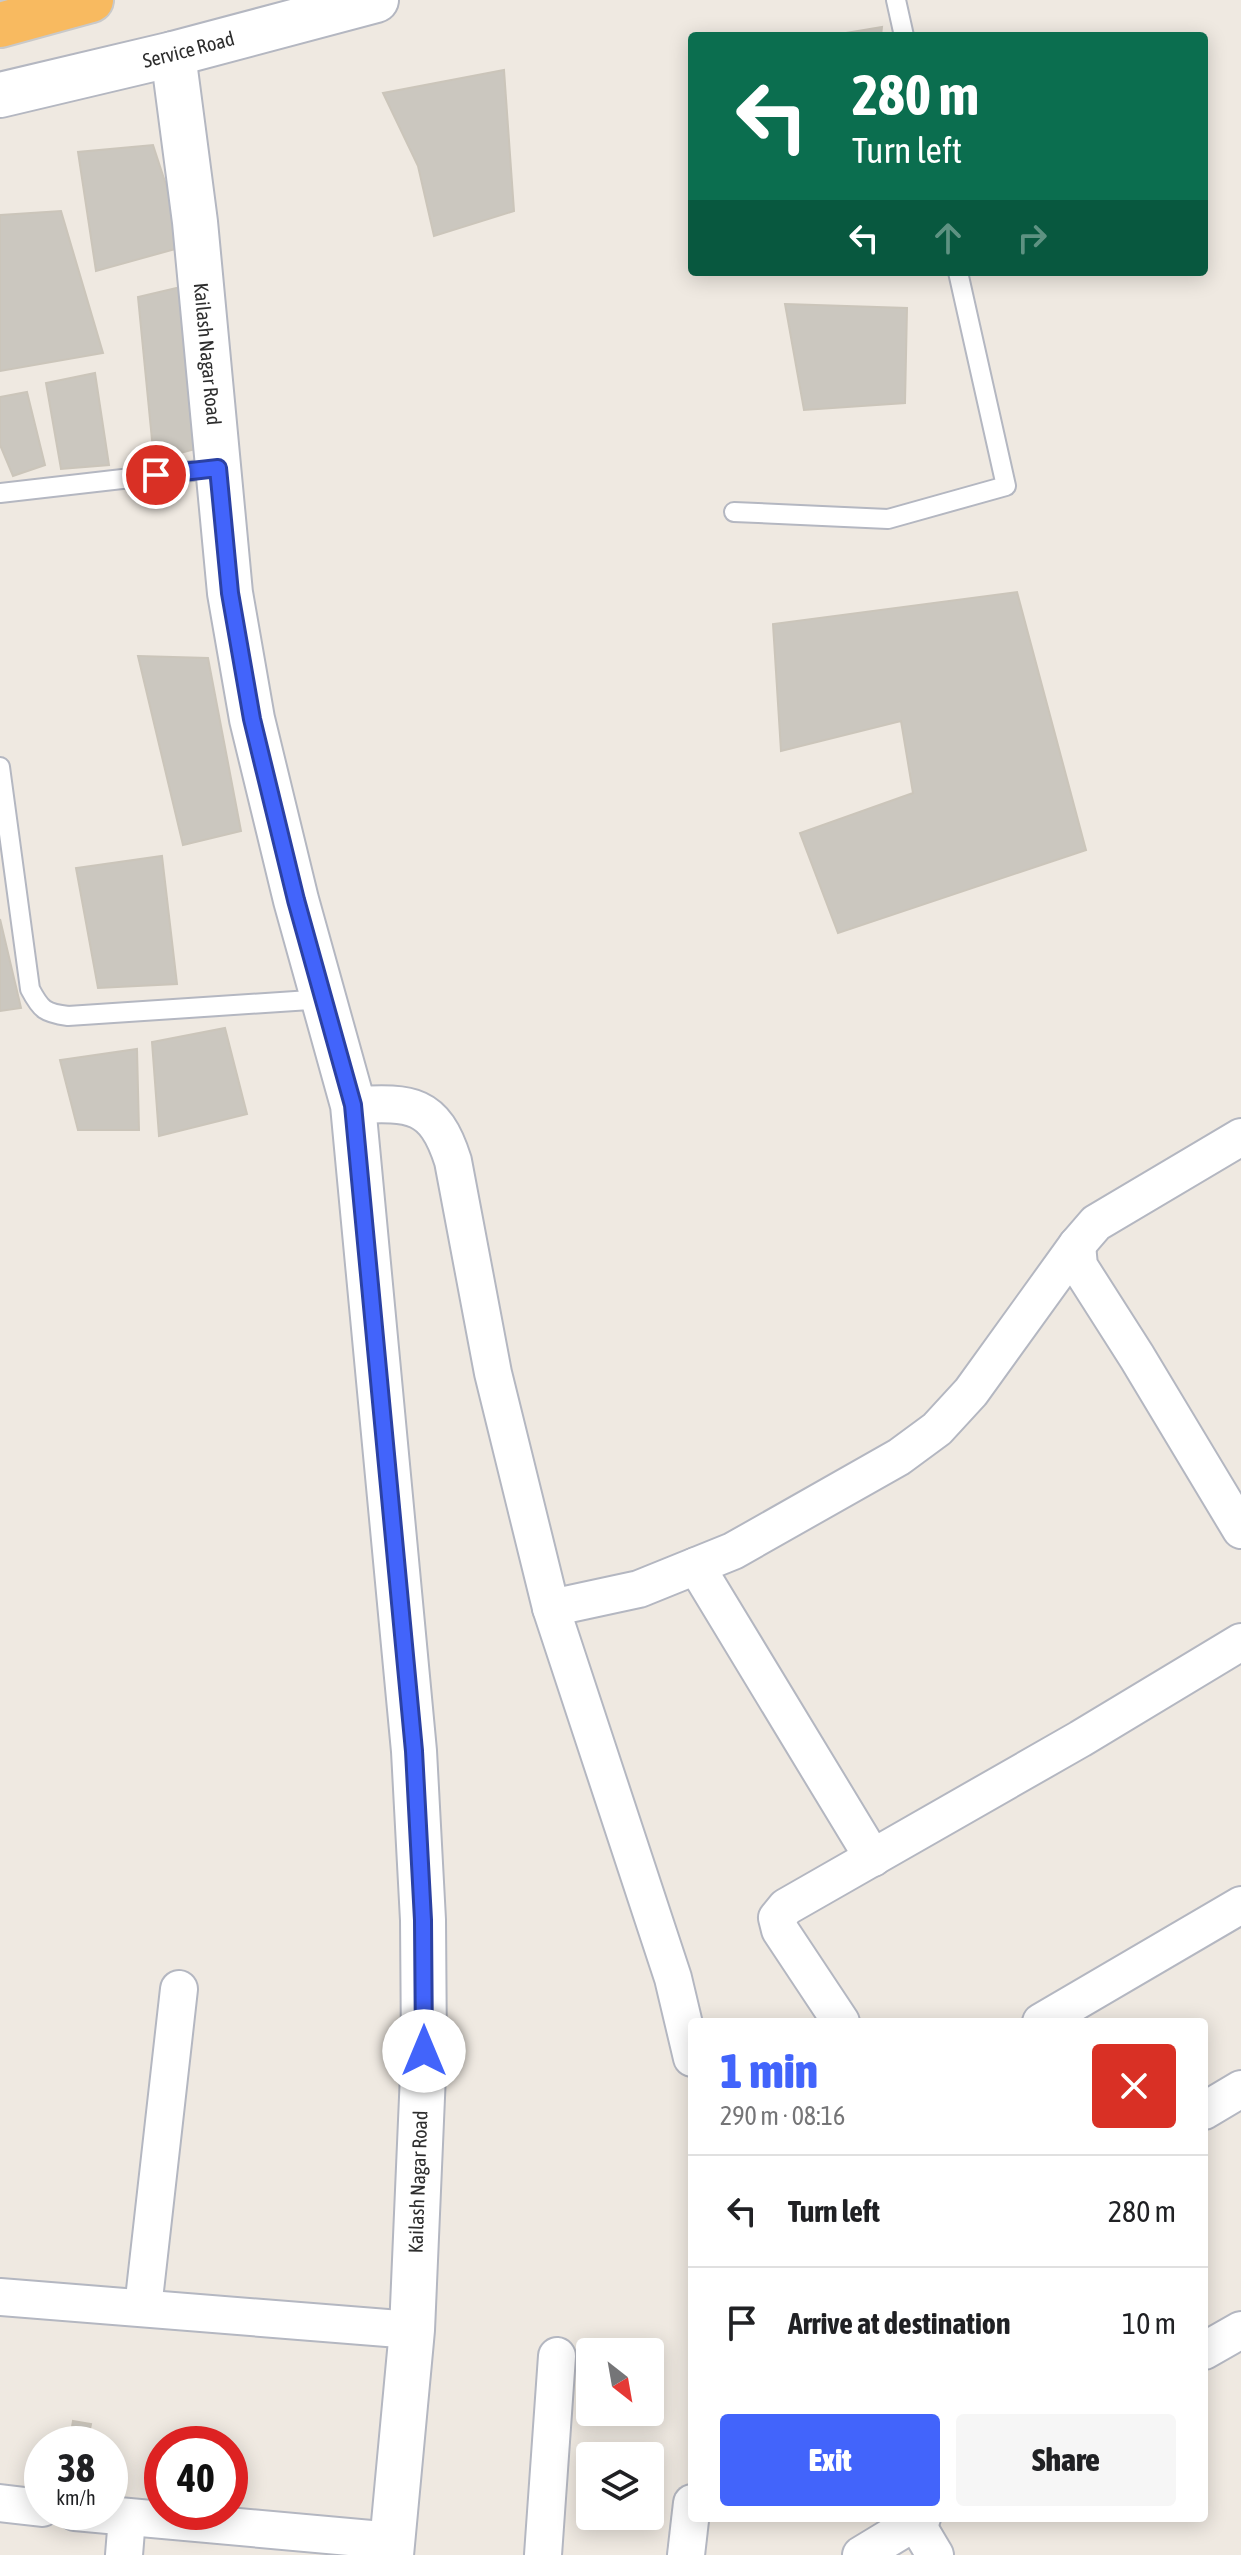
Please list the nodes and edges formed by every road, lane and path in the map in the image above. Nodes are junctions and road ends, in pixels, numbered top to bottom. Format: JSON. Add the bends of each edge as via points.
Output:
{"nodes":[{"id":1,"x":91,"y":0,"type":"edge"},
{"id":2,"x":376,"y":0,"type":"edge"},
{"id":3,"x":896,"y":0,"type":"edge"},
{"id":4,"x":0,"y":25,"type":"edge"},
{"id":5,"x":903,"y":32,"type":"edge"},
{"id":6,"x":173,"y":54,"type":"junction"},
{"id":7,"x":0,"y":95,"type":"edge"},
{"id":8,"x":959,"y":276,"type":"edge"},
{"id":9,"x":218,"y":468,"type":"junction"},
{"id":10,"x":0,"y":493,"type":"edge"},
{"id":11,"x":734,"y":512,"type":"dead end"},
{"id":12,"x":0,"y":767,"type":"edge"},
{"id":13,"x":325,"y":999,"type":"junction"},
{"id":14,"x":353,"y":1105,"type":"junction"},
{"id":15,"x":1241,"y":1137,"type":"edge"},
{"id":16,"x":1077,"y":1245,"type":"junction"},
{"id":17,"x":1241,"y":1530,"type":"edge"},
{"id":18,"x":696,"y":1566,"type":"junction"},
{"id":19,"x":551,"y":1608,"type":"junction"},
{"id":20,"x":1241,"y":1642,"type":"edge"},
{"id":21,"x":873,"y":1858,"type":"junction"},
{"id":22,"x":1241,"y":1905,"type":"edge"},
{"id":23,"x":179,"y":1989,"type":"dead end"},
{"id":24,"x":838,"y":2018,"type":"edge"},
{"id":25,"x":1048,"y":2018,"type":"edge"},
{"id":26,"x":688,"y":2041,"type":"edge"},
{"id":27,"x":1241,"y":2089,"type":"edge"},
{"id":28,"x":1208,"y":2109,"type":"edge"},
{"id":29,"x":0,"y":2297,"type":"edge"},
{"id":30,"x":143,"y":2308,"type":"junction"},
{"id":31,"x":412,"y":2330,"type":"junction"},
{"id":32,"x":1241,"y":2330,"type":"edge"},
{"id":33,"x":1208,"y":2349,"type":"edge"},
{"id":34,"x":557,"y":2356,"type":"dead end"},
{"id":35,"x":0,"y":2503,"type":"edge"},
{"id":36,"x":24,"y":2506,"type":"edge"},
{"id":37,"x":128,"y":2518,"type":"edge"},
{"id":38,"x":690,"y":2522,"type":"edge"},
{"id":39,"x":912,"y":2522,"type":"edge"},
{"id":40,"x":918,"y":2522,"type":"edge"},
{"id":41,"x":126,"y":2530,"type":"edge"},
{"id":42,"x":392,"y":2548,"type":"edge"},
{"id":43,"x":124,"y":2555,"type":"edge"},
{"id":44,"x":543,"y":2555,"type":"edge"},
{"id":45,"x":686,"y":2555,"type":"edge"},
{"id":46,"x":861,"y":2555,"type":"edge"},
{"id":47,"x":935,"y":2555,"type":"edge"}],
"edges":[{"from":1,"to":4,"type":"highway"},
{"from":2,"to":6,"type":"street","name":"Service Road"},
{"from":3,"to":5,"type":"lane"},
{"from":6,"to":7,"type":"street","name":"Service Road"},
{"from":6,"to":9,"type":"street","name":"Kailash Nagar Road"},
{"from":8,"to":11,"type":"lane","via":[[1006,486],[888,519]]},
{"from":9,"to":10,"type":"lane"},
{"from":9,"to":13,"type":"street","name":"Kailash Nagar Road","via":[[230,593],[252,719]]},
{"from":12,"to":13,"type":"lane","via":[[30,989],[49,1014]]},
{"from":13,"to":14,"type":"street","name":"Kailash Nagar Road"},
{"from":14,"to":19,"type":"street","via":[[401,1104],[419,1110],[446,1140],[493,1373]]},
{"from":14,"to":31,"type":"street","name":"Kailash Nagar Road","via":[[414,1751],[423,1920],[424,2051]]},
{"from":15,"to":16,"type":"street","via":[[1096,1223]]},
{"from":16,"to":17,"type":"street","via":[[1079,1266]]},
{"from":16,"to":18,"type":"street","via":[[971,1392],[937,1429],[885,1465],[733,1551]]},
{"from":18,"to":19,"type":"street","via":[[639,1589]]},
{"from":18,"to":21,"type":"street"},
{"from":19,"to":26,"type":"street","via":[[673,1978]]},
{"from":20,"to":21,"type":"street"},
{"from":21,"to":24,"type":"street","via":[[786,1907],[777,1918]]},
{"from":22,"to":25,"type":"street"},
{"from":23,"to":30,"type":"street"},
{"from":27,"to":28,"type":"street"},
{"from":29,"to":30,"type":"street"},
{"from":30,"to":31,"type":"street"},
{"from":31,"to":42,"type":"street","name":"Kailash Nagar Road"},
{"from":32,"to":33,"type":"street"},
{"from":34,"to":44,"type":"street"},
{"from":35,"to":36,"type":"street"},
{"from":37,"to":42,"type":"street"},
{"from":38,"to":45,"type":"street"},
{"from":39,"to":46,"type":"street"},
{"from":40,"to":47,"type":"street"},
{"from":41,"to":43,"type":"street"}]}
